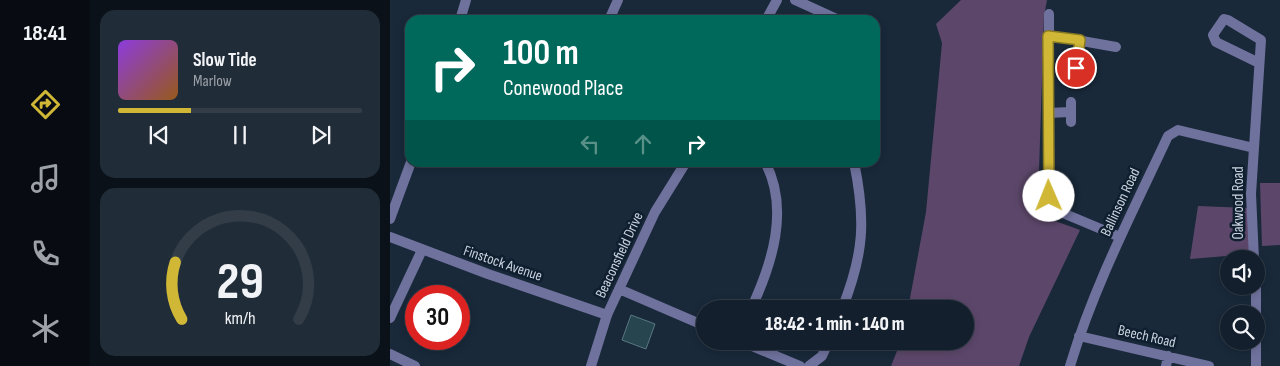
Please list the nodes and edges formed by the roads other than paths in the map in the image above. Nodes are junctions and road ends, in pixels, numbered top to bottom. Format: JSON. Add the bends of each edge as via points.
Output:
{"nodes":[{"id":1,"x":466,"y":0,"type":"edge"},
{"id":2,"x":618,"y":0,"type":"edge"},
{"id":3,"x":777,"y":0,"type":"edge"},
{"id":4,"x":795,"y":0,"type":"edge"},
{"id":5,"x":1049,"y":14,"type":"dead end"},
{"id":6,"x":462,"y":15,"type":"edge"},
{"id":7,"x":611,"y":15,"type":"edge"},
{"id":8,"x":769,"y":15,"type":"edge"},
{"id":9,"x":828,"y":15,"type":"edge"},
{"id":10,"x":1048,"y":36,"type":"junction"},
{"id":11,"x":1080,"y":40,"type":"junction"},
{"id":12,"x":1116,"y":47,"type":"dead end"},
{"id":13,"x":1259,"y":63,"type":"junction"},
{"id":14,"x":1076,"y":68,"type":"dead end"},
{"id":15,"x":1071,"y":112,"type":"dead end"},
{"id":16,"x":1048,"y":113,"type":"junction"},
{"id":17,"x":1254,"y":148,"type":"junction"},
{"id":18,"x":410,"y":167,"type":"edge"},
{"id":19,"x":683,"y":167,"type":"edge"},
{"id":20,"x":768,"y":167,"type":"edge"},
{"id":21,"x":855,"y":167,"type":"edge"},
{"id":22,"x":390,"y":219,"type":"edge"},
{"id":23,"x":390,"y":236,"type":"edge"},
{"id":24,"x":1120,"y":237,"type":"junction"},
{"id":25,"x":422,"y":250,"type":"junction"},
{"id":26,"x":1254,"y":250,"type":"edge"},
{"id":27,"x":619,"y":289,"type":"junction"},
{"id":28,"x":1256,"y":295,"type":"edge"},
{"id":29,"x":755,"y":300,"type":"edge"},
{"id":30,"x":846,"y":300,"type":"edge"},
{"id":31,"x":608,"y":315,"type":"junction"},
{"id":32,"x":390,"y":318,"type":"edge"},
{"id":33,"x":696,"y":322,"type":"edge"},
{"id":34,"x":1079,"y":336,"type":"junction"},
{"id":35,"x":762,"y":350,"type":"edge"},
{"id":36,"x":825,"y":350,"type":"edge"},
{"id":37,"x":390,"y":354,"type":"edge"},
{"id":38,"x":1167,"y":361,"type":"edge"},
{"id":39,"x":415,"y":366,"type":"edge"},
{"id":40,"x":591,"y":366,"type":"edge"},
{"id":41,"x":800,"y":366,"type":"edge"},
{"id":42,"x":809,"y":366,"type":"edge"},
{"id":43,"x":1070,"y":366,"type":"edge"},
{"id":44,"x":1209,"y":366,"type":"edge"},
{"id":45,"x":1256,"y":366,"type":"edge"}],
"edges":[{"from":1,"to":6,"type":"street"},
{"from":2,"to":7,"type":"street"},
{"from":3,"to":8,"type":"street"},
{"from":4,"to":9,"type":"street"},
{"from":5,"to":10,"type":"street"},
{"from":10,"to":11,"type":"street"},
{"from":10,"to":16,"type":"street"},
{"from":11,"to":12,"type":"street"},
{"from":11,"to":14,"type":"street"},
{"from":13,"to":13,"type":"street","name":"Oakwood Road","via":[[1216,42],[1213,35],[1219,22],[1228,20],[1261,40]]},
{"from":13,"to":17,"type":"street","name":"Oakwood Road"},
{"from":15,"to":16,"type":"street"},
{"from":16,"to":24,"type":"street","via":[[1051,201],[1058,211]]},
{"from":17,"to":24,"type":"street","name":"Ballinson Road","via":[[1178,130],[1171,133]]},
{"from":17,"to":26,"type":"street","name":"Oakwood Road","via":[[1251,194]]},
{"from":18,"to":22,"type":"street"},
{"from":19,"to":27,"type":"street","name":"Beaconsfield Drive","via":[[655,212]]},
{"from":20,"to":29,"type":"street","via":[[775,187],[776,229],[769,266]]},
{"from":21,"to":30,"type":"street","via":[[861,199],[862,231],[855,277]]},
{"from":23,"to":25,"type":"street","name":"Finstock Avenue"},
{"from":24,"to":34,"type":"street","name":"Ballinson Road"},
{"from":25,"to":31,"type":"street","name":"Finstock Avenue"},
{"from":25,"to":32,"type":"street"},
{"from":27,"to":31,"type":"street","name":"Beaconsfield Drive"},
{"from":27,"to":33,"type":"street"},
{"from":28,"to":45,"type":"street"},
{"from":31,"to":40,"type":"street","name":"Beaconsfield Drive"},
{"from":34,"to":38,"type":"street","name":"Beech Road"},
{"from":34,"to":43,"type":"street","name":"Ballinson Road"},
{"from":35,"to":41,"type":"street"},
{"from":36,"to":42,"type":"street"},
{"from":37,"to":39,"type":"street"},
{"from":38,"to":44,"type":"street","name":"Beech Road"}]}
